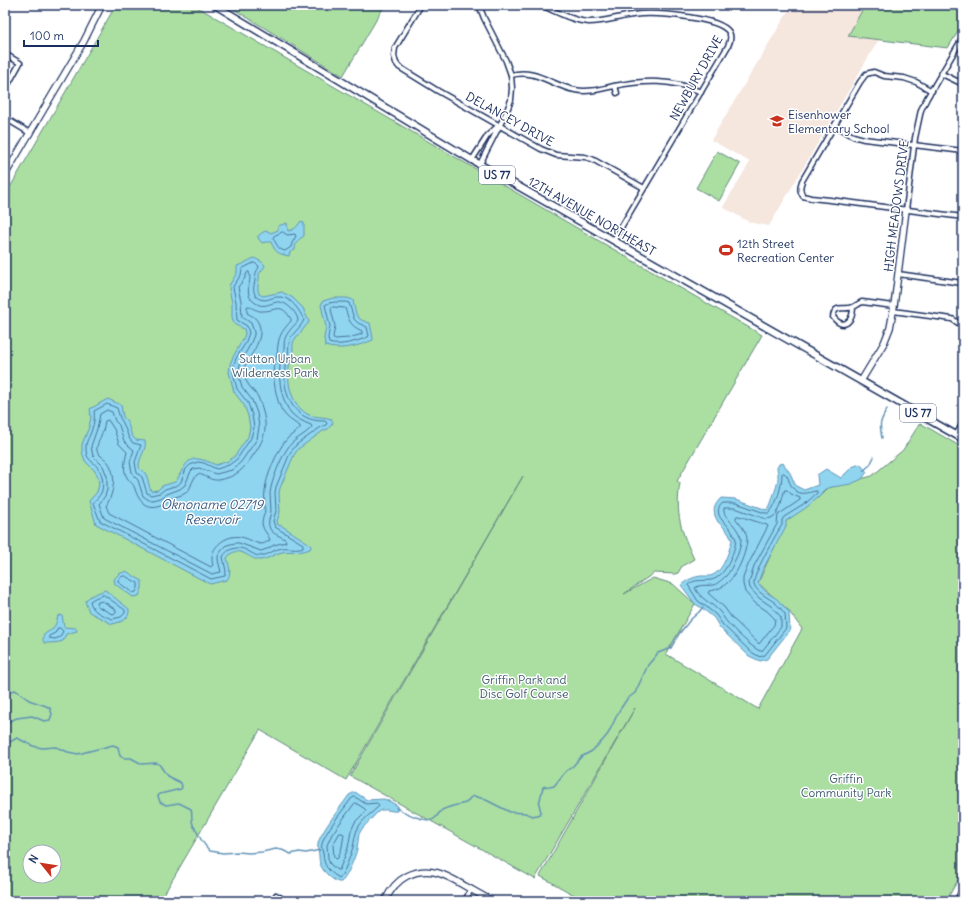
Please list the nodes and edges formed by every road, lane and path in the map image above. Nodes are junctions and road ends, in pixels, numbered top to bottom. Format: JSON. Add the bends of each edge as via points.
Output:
{"nodes":[{"id":1,"x":102,"y":5,"type":"edge"},
{"id":2,"x":215,"y":5,"type":"edge"},
{"id":3,"x":420,"y":5,"type":"edge"},
{"id":4,"x":479,"y":5,"type":"edge"},
{"id":5,"x":540,"y":5,"type":"edge"},
{"id":6,"x":963,"y":37,"type":"edge"},
{"id":7,"x":5,"y":54,"type":"edge"},
{"id":8,"x":942,"y":74,"type":"junction"},
{"id":9,"x":511,"y":75,"type":"junction"},
{"id":10,"x":963,"y":84,"type":"edge"},
{"id":11,"x":615,"y":86,"type":"junction"},
{"id":12,"x":5,"y":90,"type":"edge"},
{"id":13,"x":932,"y":90,"type":"junction"},
{"id":14,"x":701,"y":92,"type":"junction"},
{"id":15,"x":617,"y":93,"type":"dead end"},
{"id":16,"x":5,"y":118,"type":"edge"},
{"id":17,"x":499,"y":125,"type":"junction"},
{"id":18,"x":835,"y":126,"type":"junction"},
{"id":19,"x":30,"y":133,"type":"junction"},
{"id":20,"x":914,"y":145,"type":"junction"},
{"id":21,"x":963,"y":151,"type":"edge"},
{"id":22,"x":472,"y":160,"type":"junction"},
{"id":23,"x":480,"y":164,"type":"junction"},
{"id":24,"x":5,"y":175,"type":"edge"},
{"id":25,"x":644,"y":188,"type":"junction"},
{"id":26,"x":906,"y":210,"type":"junction"},
{"id":27,"x":963,"y":217,"type":"edge"},
{"id":28,"x":613,"y":241,"type":"junction"},
{"id":29,"x":898,"y":274,"type":"junction"},
{"id":30,"x":962,"y":283,"type":"dead end"},
{"id":31,"x":853,"y":307,"type":"junction"},
{"id":32,"x":894,"y":308,"type":"junction"},
{"id":33,"x":963,"y":326,"type":"edge"},
{"id":34,"x":861,"y":381,"type":"junction"},
{"id":35,"x":963,"y":423,"type":"edge"},
{"id":36,"x":956,"y":435,"type":"junction"},
{"id":37,"x":963,"y":439,"type":"edge"},
{"id":38,"x":471,"y":889,"type":"junction"},
{"id":39,"x":963,"y":890,"type":"edge"},
{"id":40,"x":276,"y":895,"type":"dead end"},
{"id":41,"x":286,"y":901,"type":"edge"},
{"id":42,"x":385,"y":901,"type":"edge"},
{"id":43,"x":465,"y":901,"type":"edge"},
{"id":44,"x":492,"y":901,"type":"edge"},
{"id":45,"x":957,"y":901,"type":"edge"}],
"edges":[{"from":1,"to":19,"type":"street"},
{"from":2,"to":22,"type":"main road","name":"12TH AVENUE NORTHEAST","number":"US 77"},
{"from":3,"to":17,"type":"street","name":"DELANCEY DRIVE","via":[[395,48],[394,59],[399,68]]},
{"from":4,"to":9,"type":"street"},
{"from":5,"to":14,"type":"street","name":"NEWBURY DRIVE","via":[[582,21],[646,14],[697,18],[719,25],[729,32],[730,40]]},
{"from":6,"to":8,"type":"street","name":"HIGH MEADOWS DRIVE"},
{"from":7,"to":12,"type":"street","via":[[20,63]]},
{"from":8,"to":10,"type":"street"},
{"from":8,"to":13,"type":"street","name":"HIGH MEADOWS DRIVE"},
{"from":9,"to":11,"type":"street","via":[[532,74],[580,91]]},
{"from":9,"to":17,"type":"street","via":[[511,100]]},
{"from":11,"to":14,"type":"street","via":[[638,82],[674,83]]},
{"from":11,"to":15,"type":"street"},
{"from":13,"to":18,"type":"street","via":[[904,78],[868,73],[863,76]]},
{"from":13,"to":20,"type":"street","name":"HIGH MEADOWS DRIVE","via":[[922,110]]},
{"from":14,"to":25,"type":"street","name":"NEWBURY DRIVE"},
{"from":16,"to":19,"type":"street"},
{"from":17,"to":22,"type":"street","via":[[488,135]]},
{"from":17,"to":23,"type":"street"},
{"from":17,"to":25,"type":"street","name":"DELANCEY DRIVE","via":[[553,154],[592,159]]},
{"from":18,"to":20,"type":"street","via":[[858,138]]},
{"from":18,"to":26,"type":"street","via":[[802,181],[801,194],[811,198]]},
{"from":19,"to":24,"type":"street"},
{"from":20,"to":21,"type":"street"},
{"from":20,"to":26,"type":"street","name":"HIGH MEADOWS DRIVE"},
{"from":22,"to":23,"type":"main road","name":"12TH AVENUE NORTHEAST","number":"US 77"},
{"from":23,"to":28,"type":"main road","name":"12TH AVENUE NORTHEAST","number":"US 77"},
{"from":25,"to":28,"type":"street","name":"NEWBURY DRIVE"},
{"from":26,"to":27,"type":"street"},
{"from":26,"to":29,"type":"street","name":"HIGH MEADOWS DRIVE"},
{"from":28,"to":34,"type":"main road","name":"12TH AVENUE NORTHEAST","number":"US 77"},
{"from":29,"to":30,"type":"street"},
{"from":29,"to":32,"type":"street","name":"HIGH MEADOWS DRIVE"},
{"from":31,"to":31,"type":"street","via":[[837,309],[834,312],[834,319],[844,324],[848,322],[852,317]]},
{"from":31,"to":32,"type":"street","via":[[865,302]]},
{"from":32,"to":33,"type":"street","via":[[952,319]]},
{"from":32,"to":34,"type":"street","name":"HIGH MEADOWS DRIVE","via":[[884,343]]},
{"from":34,"to":36,"type":"main road","name":"12TH AVENUE NORTHEAST","number":"US 77"},
{"from":35,"to":36,"type":"street"},
{"from":36,"to":37,"type":"main road","name":"12TH AVENUE NORTHEAST","number":"US 77"},
{"from":38,"to":42,"type":"street","via":[[443,874],[423,871],[403,878],[393,887]]},
{"from":38,"to":43,"type":"street"},
{"from":38,"to":44,"type":"street"},
{"from":39,"to":45,"type":"street"},
{"from":40,"to":41,"type":"street"}]}
